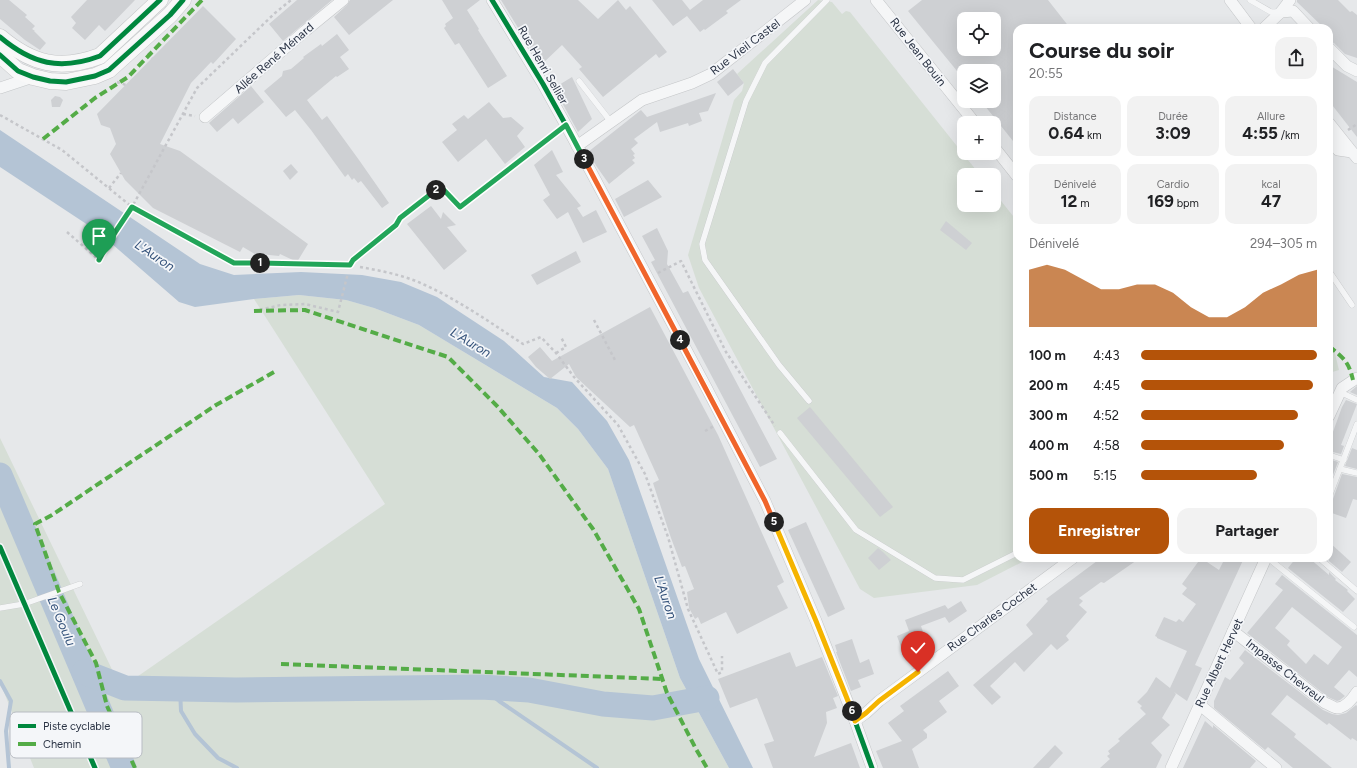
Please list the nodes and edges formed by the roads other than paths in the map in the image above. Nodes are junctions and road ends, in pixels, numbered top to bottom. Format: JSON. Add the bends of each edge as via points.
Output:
{"nodes":[{"id":1,"x":160,"y":0,"type":"edge"},
{"id":2,"x":183,"y":0,"type":"edge"},
{"id":3,"x":343,"y":0,"type":"edge"},
{"id":4,"x":492,"y":0,"type":"edge"},
{"id":5,"x":805,"y":0,"type":"edge"},
{"id":6,"x":827,"y":0,"type":"edge"},
{"id":7,"x":876,"y":0,"type":"edge"},
{"id":8,"x":1230,"y":0,"type":"edge"},
{"id":9,"x":1250,"y":0,"type":"edge"},
{"id":10,"x":1290,"y":0,"type":"edge"},
{"id":11,"x":1281,"y":12,"type":"junction"},
{"id":12,"x":1249,"y":24,"type":"edge"},
{"id":13,"x":1268,"y":24,"type":"edge"},
{"id":14,"x":1305,"y":24,"type":"edge"},
{"id":15,"x":0,"y":37,"type":"edge"},
{"id":16,"x":1333,"y":52,"type":"edge"},
{"id":17,"x":0,"y":55,"type":"edge"},
{"id":18,"x":1357,"y":71,"type":"edge"},
{"id":19,"x":33,"y":77,"type":"junction"},
{"id":20,"x":579,"y":81,"type":"dead end"},
{"id":21,"x":0,"y":88,"type":"edge"},
{"id":22,"x":969,"y":116,"type":"edge"},
{"id":23,"x":205,"y":117,"type":"dead end"},
{"id":24,"x":611,"y":122,"type":"junction"},
{"id":25,"x":566,"y":125,"type":"junction"},
{"id":26,"x":1333,"y":128,"type":"edge"},
{"id":27,"x":1333,"y":143,"type":"edge"},
{"id":28,"x":577,"y":146,"type":"junction"},
{"id":29,"x":1355,"y":155,"type":"edge"},
{"id":30,"x":1001,"y":156,"type":"edge"},
{"id":31,"x":1013,"y":171,"type":"edge"},
{"id":32,"x":350,"y":265,"type":"road end"},
{"id":33,"x":1333,"y":277,"type":"edge"},
{"id":34,"x":1352,"y":305,"type":"dead end"},
{"id":35,"x":1357,"y":378,"type":"edge"},
{"id":36,"x":1337,"y":390,"type":"edge"},
{"id":37,"x":1357,"y":400,"type":"edge"},
{"id":38,"x":809,"y":401,"type":"dead end"},
{"id":39,"x":1333,"y":403,"type":"edge"},
{"id":40,"x":1357,"y":424,"type":"edge"},
{"id":41,"x":780,"y":433,"type":"road end"},
{"id":42,"x":1333,"y":456,"type":"edge"},
{"id":43,"x":1344,"y":460,"type":"junction"},
{"id":44,"x":1340,"y":469,"type":"junction"},
{"id":45,"x":1357,"y":473,"type":"edge"},
{"id":46,"x":1333,"y":487,"type":"edge"},
{"id":47,"x":1013,"y":555,"type":"edge"},
{"id":48,"x":1068,"y":562,"type":"edge"},
{"id":49,"x":1265,"y":562,"type":"edge"},
{"id":50,"x":1272,"y":562,"type":"edge"},
{"id":51,"x":1324,"y":562,"type":"edge"},
{"id":52,"x":80,"y":584,"type":"dead end"},
{"id":53,"x":1357,"y":591,"type":"edge"},
{"id":54,"x":0,"y":608,"type":"edge"},
{"id":55,"x":1354,"y":627,"type":"dead end"},
{"id":56,"x":1233,"y":631,"type":"junction"},
{"id":57,"x":1357,"y":692,"type":"edge"},
{"id":58,"x":1200,"y":705,"type":"junction"},
{"id":59,"x":855,"y":721,"type":"junction"},
{"id":60,"x":872,"y":768,"type":"edge"},
{"id":61,"x":1171,"y":768,"type":"edge"},
{"id":62,"x":1276,"y":768,"type":"edge"}],
"edges":[{"from":1,"to":15,"type":"main road","via":[[100,56],[89,60],[52,64],[26,55]]},
{"from":2,"to":19,"type":"main road","via":[[109,70],[95,76],[66,82]]},
{"from":3,"to":23,"type":"street","name":"Allée René Ménard"},
{"from":4,"to":25,"type":"street","name":"Rue Henri Sellier"},
{"from":5,"to":24,"type":"street","name":"Rue Vieil Castel","via":[[711,74],[642,100]]},
{"from":6,"to":38,"type":"lane","via":[[765,63],[746,101],[702,244],[705,260],[779,365]]},
{"from":7,"to":22,"type":"street","name":"Rue Jean Bouin"},
{"from":8,"to":12,"type":"street"},
{"from":9,"to":11,"type":"lane","via":[[1272,12]]},
{"from":10,"to":11,"type":"street"},
{"from":11,"to":13,"type":"street"},
{"from":11,"to":14,"type":"street","via":[[1293,11]]},
{"from":16,"to":18,"type":"street","via":[[1347,66]]},
{"from":17,"to":19,"type":"main road","via":[[18,70]]},
{"from":19,"to":21,"type":"street"},
{"from":20,"to":24,"type":"lane"},
{"from":24,"to":28,"type":"street","name":"Rue Vieil Castel"},
{"from":25,"to":28,"type":"street","name":"Rue Henri Sellier"},
{"from":25,"to":32,"type":"lane","via":[[460,207],[441,187],[400,218],[396,225]]},
{"from":26,"to":29,"type":"street"},
{"from":27,"to":29,"type":"street","via":[[1338,150]]},
{"from":28,"to":59,"type":"street","name":"Rue Henri Sellier","via":[[765,501]]},
{"from":30,"to":31,"type":"street"},
{"from":33,"to":34,"type":"lane"},
{"from":35,"to":36,"type":"street"},
{"from":36,"to":37,"type":"lane"},
{"from":36,"to":39,"type":"street"},
{"from":40,"to":43,"type":"lane"},
{"from":41,"to":47,"type":"lane","via":[[856,530],[935,578],[962,580]]},
{"from":42,"to":43,"type":"lane"},
{"from":43,"to":44,"type":"lane"},
{"from":44,"to":45,"type":"lane"},
{"from":44,"to":46,"type":"lane"},
{"from":48,"to":59,"type":"street","name":"Rue Charles Cochet"},
{"from":49,"to":56,"type":"street","name":"Rue Albert Hervet"},
{"from":50,"to":55,"type":"lane"},
{"from":51,"to":53,"type":"lane"},
{"from":52,"to":54,"type":"lane","via":[[24,604]]},
{"from":56,"to":57,"type":"street","name":"Impasse Chevreul","via":[[1325,703],[1337,708],[1343,706]]},
{"from":56,"to":58,"type":"street","name":"Rue Albert Hervet"},
{"from":58,"to":61,"type":"street","name":"Rue Albert Hervet"},
{"from":58,"to":62,"type":"street"},
{"from":59,"to":60,"type":"street","name":"Rue Henri Sellier"}]}
